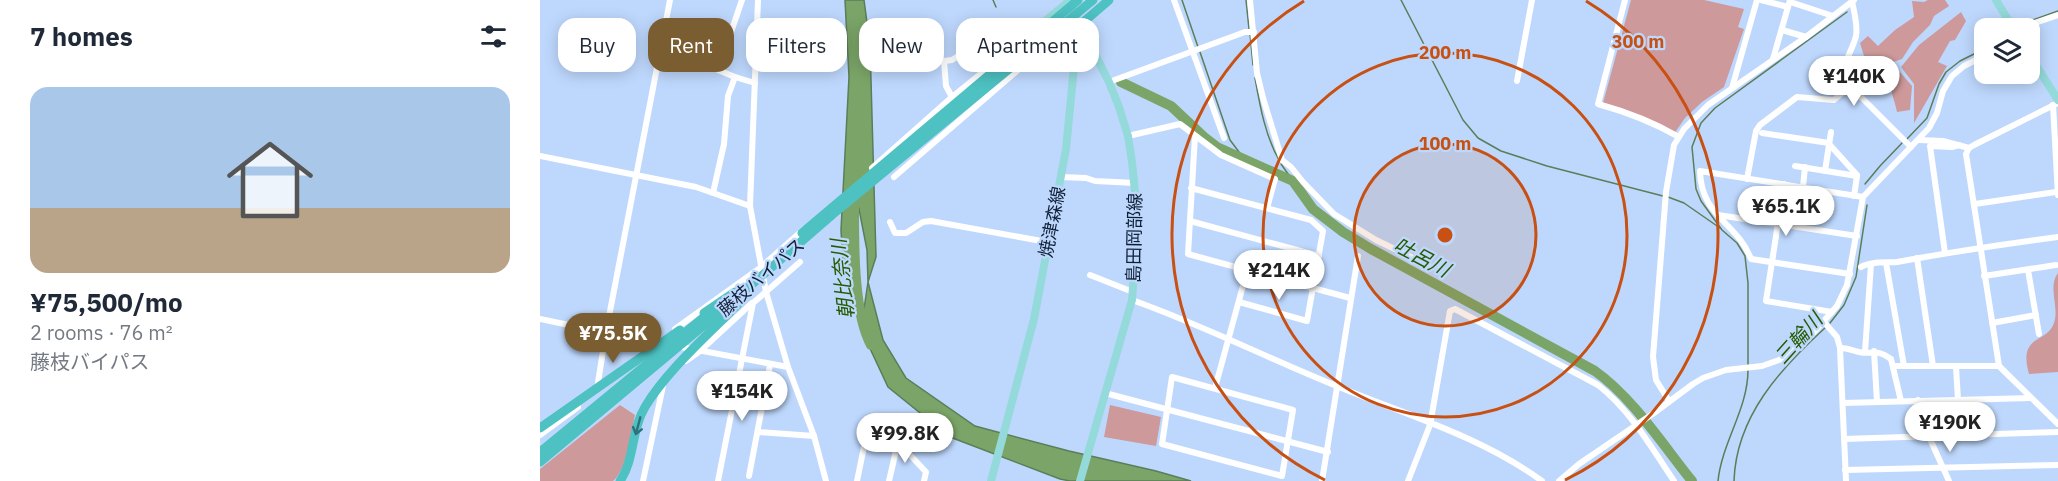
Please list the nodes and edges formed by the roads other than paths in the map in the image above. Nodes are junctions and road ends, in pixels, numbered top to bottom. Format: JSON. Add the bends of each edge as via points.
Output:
{"nodes":[{"id":1,"x":670,"y":0,"type":"edge"},
{"id":2,"x":742,"y":0,"type":"edge"},
{"id":3,"x":756,"y":0,"type":"edge"},
{"id":4,"x":1068,"y":0,"type":"edge"},
{"id":5,"x":1093,"y":0,"type":"edge"},
{"id":6,"x":1109,"y":0,"type":"edge"},
{"id":7,"x":1174,"y":0,"type":"edge"},
{"id":8,"x":1250,"y":0,"type":"edge"},
{"id":9,"x":1532,"y":0,"type":"edge"},
{"id":10,"x":1625,"y":0,"type":"edge"},
{"id":11,"x":1759,"y":0,"type":"edge"},
{"id":12,"x":1996,"y":0,"type":"edge"},
{"id":13,"x":1853,"y":1,"type":"edge"},
{"id":14,"x":1789,"y":3,"type":"edge"},
{"id":15,"x":1081,"y":4,"type":"edge"},
{"id":16,"x":2058,"y":15,"type":"edge"},
{"id":17,"x":1833,"y":16,"type":"junction"},
{"id":18,"x":1048,"y":18,"type":"edge"},
{"id":19,"x":1077,"y":18,"type":"edge"},
{"id":20,"x":1088,"y":18,"type":"edge"},
{"id":21,"x":2007,"y":18,"type":"edge"},
{"id":22,"x":2040,"y":21,"type":"edge"},
{"id":23,"x":1782,"y":30,"type":"junction"},
{"id":24,"x":1254,"y":32,"type":"junction"},
{"id":25,"x":1806,"y":37,"type":"junction"},
{"id":26,"x":1193,"y":52,"type":"junction"},
{"id":27,"x":956,"y":58,"type":"edge"},
{"id":28,"x":1773,"y":59,"type":"junction"},
{"id":29,"x":944,"y":61,"type":"joint"},
{"id":30,"x":1099,"y":62,"type":"edge"},
{"id":31,"x":1974,"y":62,"type":"edge"},
{"id":32,"x":982,"y":72,"type":"edge"},
{"id":33,"x":1016,"y":72,"type":"edge"},
{"id":34,"x":1073,"y":72,"type":"edge"},
{"id":35,"x":2040,"y":72,"type":"edge"},
{"id":36,"x":735,"y":78,"type":"junction"},
{"id":37,"x":1517,"y":81,"type":"dead end"},
{"id":38,"x":1109,"y":82,"type":"junction"},
{"id":39,"x":755,"y":83,"type":"junction"},
{"id":40,"x":1850,"y":86,"type":"junction"},
{"id":41,"x":1732,"y":88,"type":"junction"},
{"id":42,"x":952,"y":97,"type":"junction"},
{"id":43,"x":2056,"y":98,"type":"edge"},
{"id":44,"x":1831,"y":132,"type":"dead end"},
{"id":45,"x":1762,"y":133,"type":"dead end"},
{"id":46,"x":1128,"y":136,"type":"junction"},
{"id":47,"x":1194,"y":136,"type":"junction"},
{"id":48,"x":1679,"y":137,"type":"junction"},
{"id":49,"x":1224,"y":138,"type":"dead end"},
{"id":50,"x":1919,"y":140,"type":"junction"},
{"id":51,"x":1829,"y":143,"type":"junction"},
{"id":52,"x":1959,"y":145,"type":"junction"},
{"id":53,"x":1911,"y":147,"type":"junction"},
{"id":54,"x":1969,"y":148,"type":"junction"},
{"id":55,"x":540,"y":156,"type":"edge"},
{"id":56,"x":1795,"y":166,"type":"dead end"},
{"id":57,"x":1805,"y":167,"type":"junction"},
{"id":58,"x":1825,"y":171,"type":"junction"},
{"id":59,"x":636,"y":175,"type":"junction"},
{"id":60,"x":1857,"y":176,"type":"junction"},
{"id":61,"x":894,"y":177,"type":"dead end"},
{"id":62,"x":1060,"y":177,"type":"junction"},
{"id":63,"x":1747,"y":179,"type":"junction"},
{"id":64,"x":1135,"y":183,"type":"junction"},
{"id":65,"x":1784,"y":184,"type":"junction"},
{"id":66,"x":1803,"y":187,"type":"junction"},
{"id":67,"x":1191,"y":188,"type":"junction"},
{"id":68,"x":713,"y":193,"type":"junction"},
{"id":69,"x":2057,"y":193,"type":"edge"},
{"id":70,"x":1854,"y":196,"type":"junction"},
{"id":71,"x":1863,"y":197,"type":"junction"},
{"id":72,"x":1975,"y":204,"type":"junction"},
{"id":73,"x":750,"y":206,"type":"junction"},
{"id":74,"x":1267,"y":208,"type":"junction"},
{"id":75,"x":1718,"y":215,"type":"junction"},
{"id":76,"x":1190,"y":221,"type":"junction"},
{"id":77,"x":890,"y":222,"type":"dead end"},
{"id":78,"x":1778,"y":223,"type":"junction"},
{"id":79,"x":1857,"y":236,"type":"junction"},
{"id":80,"x":2058,"y":237,"type":"edge"},
{"id":81,"x":1047,"y":242,"type":"junction"},
{"id":82,"x":1980,"y":247,"type":"junction"},
{"id":83,"x":1945,"y":253,"type":"junction"},
{"id":84,"x":785,"y":256,"type":"junction"},
{"id":85,"x":1319,"y":256,"type":"junction"},
{"id":86,"x":1358,"y":256,"type":"dead end"},
{"id":87,"x":1917,"y":258,"type":"junction"},
{"id":88,"x":800,"y":262,"type":"dead end"},
{"id":89,"x":1773,"y":263,"type":"junction"},
{"id":90,"x":1886,"y":263,"type":"junction"},
{"id":91,"x":1871,"y":264,"type":"junction"},
{"id":92,"x":1428,"y":265,"type":"dead end"},
{"id":93,"x":2056,"y":266,"type":"dead end"},
{"id":94,"x":1861,"y":267,"type":"dead end"},
{"id":95,"x":760,"y":268,"type":"junction"},
{"id":96,"x":2028,"y":270,"type":"junction"},
{"id":97,"x":1247,"y":271,"type":"junction"},
{"id":98,"x":1090,"y":274,"type":"dead end"},
{"id":99,"x":1850,"y":274,"type":"junction"},
{"id":100,"x":1984,"y":276,"type":"junction"},
{"id":101,"x":1313,"y":288,"type":"junction"},
{"id":102,"x":735,"y":292,"type":"junction"},
{"id":103,"x":766,"y":292,"type":"junction"},
{"id":104,"x":1132,"y":296,"type":"junction"},
{"id":105,"x":1350,"y":298,"type":"junction"},
{"id":106,"x":1239,"y":302,"type":"junction"},
{"id":107,"x":753,"y":303,"type":"junction"},
{"id":108,"x":1832,"y":312,"type":"junction"},
{"id":109,"x":2036,"y":315,"type":"junction"},
{"id":110,"x":540,"y":319,"type":"edge"},
{"id":111,"x":1992,"y":323,"type":"junction"},
{"id":112,"x":1826,"y":325,"type":"junction"},
{"id":113,"x":606,"y":332,"type":"junction"},
{"id":114,"x":2039,"y":334,"type":"dead end"},
{"id":115,"x":1229,"y":338,"type":"junction"},
{"id":116,"x":656,"y":343,"type":"junction"},
{"id":117,"x":1840,"y":348,"type":"junction"},
{"id":118,"x":700,"y":351,"type":"junction"},
{"id":119,"x":1874,"y":351,"type":"junction"},
{"id":120,"x":1865,"y":352,"type":"junction"},
{"id":121,"x":742,"y":359,"type":"junction"},
{"id":122,"x":770,"y":365,"type":"junction"},
{"id":123,"x":1893,"y":366,"type":"junction"},
{"id":124,"x":1904,"y":366,"type":"junction"},
{"id":125,"x":1933,"y":366,"type":"junction"},
{"id":126,"x":2000,"y":366,"type":"junction"},
{"id":127,"x":788,"y":367,"type":"junction"},
{"id":128,"x":1956,"y":367,"type":"junction"},
{"id":129,"x":1337,"y":386,"type":"junction"},
{"id":130,"x":1215,"y":388,"type":"junction"},
{"id":131,"x":597,"y":393,"type":"junction"},
{"id":132,"x":1105,"y":393,"type":"junction"},
{"id":133,"x":2031,"y":398,"type":"junction"},
{"id":134,"x":1918,"y":400,"type":"junction"},
{"id":135,"x":1958,"y":400,"type":"junction"},
{"id":136,"x":1901,"y":401,"type":"junction"},
{"id":137,"x":1669,"y":402,"type":"junction"},
{"id":138,"x":1877,"y":402,"type":"junction"},
{"id":139,"x":1843,"y":403,"type":"junction"},
{"id":140,"x":1167,"y":410,"type":"junction"},
{"id":141,"x":1430,"y":423,"type":"junction"},
{"id":142,"x":2058,"y":424,"type":"edge"},
{"id":143,"x":1637,"y":425,"type":"junction"},
{"id":144,"x":540,"y":428,"type":"edge"},
{"id":145,"x":758,"y":432,"type":"junction"},
{"id":146,"x":2058,"y":432,"type":"edge"},
{"id":147,"x":540,"y":435,"type":"edge"},
{"id":148,"x":1928,"y":435,"type":"junction"},
{"id":149,"x":814,"y":436,"type":"junction"},
{"id":150,"x":1844,"y":439,"type":"junction"},
{"id":151,"x":1288,"y":441,"type":"junction"},
{"id":152,"x":898,"y":442,"type":"junction"},
{"id":153,"x":540,"y":452,"type":"edge"},
{"id":154,"x":1328,"y":452,"type":"junction"},
{"id":155,"x":540,"y":462,"type":"edge"},
{"id":156,"x":2058,"y":465,"type":"edge"},
{"id":157,"x":1944,"y":468,"type":"junction"},
{"id":158,"x":1845,"y":470,"type":"junction"},
{"id":159,"x":749,"y":476,"type":"dead end"},
{"id":160,"x":620,"y":481,"type":"edge"},
{"id":161,"x":643,"y":481,"type":"edge"},
{"id":162,"x":718,"y":481,"type":"edge"},
{"id":163,"x":826,"y":481,"type":"edge"},
{"id":164,"x":857,"y":481,"type":"edge"},
{"id":165,"x":889,"y":481,"type":"edge"},
{"id":166,"x":924,"y":481,"type":"edge"},
{"id":167,"x":991,"y":481,"type":"edge"},
{"id":168,"x":1080,"y":481,"type":"edge"},
{"id":169,"x":1322,"y":481,"type":"edge"},
{"id":170,"x":1408,"y":481,"type":"edge"},
{"id":171,"x":1542,"y":481,"type":"edge"},
{"id":172,"x":1559,"y":481,"type":"edge"},
{"id":173,"x":1674,"y":481,"type":"edge"},
{"id":174,"x":1846,"y":481,"type":"edge"},
{"id":175,"x":1949,"y":481,"type":"edge"}],
"edges":[{"from":1,"to":59,"type":"street"},
{"from":2,"to":36,"type":"street","via":[[718,70]]},
{"from":3,"to":39,"type":"street"},
{"from":4,"to":18,"type":"main road"},
{"from":4,"to":19,"type":"main road","name":"島田岡部線"},
{"from":5,"to":15,"type":"highway","name":"藤枝バイパス"},
{"from":6,"to":20,"type":"highway"},
{"from":7,"to":26,"type":"street"},
{"from":8,"to":24,"type":"street"},
{"from":9,"to":37,"type":"street"},
{"from":10,"to":48,"type":"street","via":[[1598,104],[1630,112]]},
{"from":11,"to":14,"type":"street"},
{"from":11,"to":41,"type":"street"},
{"from":12,"to":21,"type":"main road"},
{"from":13,"to":17,"type":"street"},
{"from":13,"to":40,"type":"street","via":[[1856,36],[1844,66]]},
{"from":14,"to":17,"type":"street"},
{"from":14,"to":23,"type":"street"},
{"from":15,"to":84,"type":"highway","name":"藤枝バイパス"},
{"from":15,"to":102,"type":"highway","name":"藤枝バイパス","via":[[833,206]]},
{"from":16,"to":22,"type":"street"},
{"from":17,"to":25,"type":"street"},
{"from":23,"to":25,"type":"street"},
{"from":23,"to":28,"type":"street"},
{"from":24,"to":26,"type":"street"},
{"from":24,"to":92,"type":"street","via":[[1257,73],[1282,160],[1334,214]]},
{"from":25,"to":28,"type":"street"},
{"from":26,"to":38,"type":"street"},
{"from":26,"to":49,"type":"street"},
{"from":27,"to":29,"type":"street"},
{"from":28,"to":41,"type":"street"},
{"from":29,"to":42,"type":"street","via":[[946,86]]},
{"from":30,"to":38,"type":"main road","name":"島田岡部線"},
{"from":31,"to":50,"type":"street","via":[[1949,80],[1934,119]]},
{"from":32,"to":42,"type":"street"},
{"from":33,"to":61,"type":"street"},
{"from":34,"to":62,"type":"main road","name":"焼津森線"},
{"from":35,"to":43,"type":"main road"},
{"from":36,"to":39,"type":"street"},
{"from":36,"to":68,"type":"street","via":[[728,96],[724,144]]},
{"from":38,"to":46,"type":"main road","name":"島田岡部線"},
{"from":39,"to":73,"type":"street"},
{"from":40,"to":53,"type":"street"},
{"from":40,"to":63,"type":"street","via":[[1834,100],[1797,98],[1760,125]]},
{"from":41,"to":48,"type":"street","via":[[1708,105]]},
{"from":42,"to":95,"type":"street"},
{"from":43,"to":54,"type":"street"},
{"from":43,"to":69,"type":"street"},
{"from":44,"to":51,"type":"street"},
{"from":45,"to":51,"type":"street"},
{"from":46,"to":47,"type":"street","via":[[1180,124]]},
{"from":46,"to":64,"type":"main road","name":"島田岡部線"},
{"from":47,"to":67,"type":"street"},
{"from":47,"to":74,"type":"street","via":[[1221,155],[1275,179]]},
{"from":48,"to":137,"type":"street","via":[[1671,154],[1666,192],[1653,365],[1659,387]]},
{"from":50,"to":52,"type":"street"},
{"from":50,"to":53,"type":"street"},
{"from":51,"to":58,"type":"street"},
{"from":51,"to":60,"type":"street"},
{"from":52,"to":54,"type":"street"},
{"from":52,"to":83,"type":"street","via":[[1930,146]]},
{"from":53,"to":71,"type":"street"},
{"from":54,"to":72,"type":"street","via":[[1966,154]]},
{"from":55,"to":59,"type":"street"},
{"from":56,"to":57,"type":"street"},
{"from":57,"to":58,"type":"street"},
{"from":57,"to":66,"type":"street"},
{"from":58,"to":60,"type":"street"},
{"from":59,"to":68,"type":"street"},
{"from":59,"to":113,"type":"street"},
{"from":60,"to":70,"type":"street"},
{"from":62,"to":64,"type":"street"},
{"from":62,"to":81,"type":"main road","name":"焼津森線"},
{"from":63,"to":65,"type":"street"},
{"from":63,"to":75,"type":"street","via":[[1700,171],[1709,207]]},
{"from":64,"to":104,"type":"main road","name":"島田岡部線","via":[[1138,222]]},
{"from":65,"to":66,"type":"street"},
{"from":65,"to":78,"type":"street"},
{"from":66,"to":70,"type":"street"},
{"from":67,"to":74,"type":"street"},
{"from":67,"to":76,"type":"street"},
{"from":68,"to":73,"type":"street"},
{"from":69,"to":72,"type":"street"},
{"from":70,"to":71,"type":"street"},
{"from":71,"to":79,"type":"street"},
{"from":72,"to":82,"type":"street"},
{"from":73,"to":95,"type":"street"},
{"from":74,"to":85,"type":"street","via":[[1311,220],[1323,231]]},
{"from":75,"to":78,"type":"street"},
{"from":75,"to":89,"type":"street","via":[[1744,244],[1751,259]]},
{"from":76,"to":85,"type":"street"},
{"from":76,"to":97,"type":"street","via":[[1188,254]]},
{"from":77,"to":81,"type":"street","via":[[895,233],[906,233],[931,221]]},
{"from":78,"to":79,"type":"street"},
{"from":78,"to":89,"type":"street"},
{"from":79,"to":99,"type":"street"},
{"from":80,"to":82,"type":"street"},
{"from":81,"to":167,"type":"main road","name":"焼津森線","via":[[1034,319]]},
{"from":82,"to":83,"type":"street"},
{"from":82,"to":100,"type":"street"},
{"from":83,"to":87,"type":"street"},
{"from":84,"to":155,"type":"highway","name":"藤枝バイパス"},
{"from":84,"to":160,"type":"highway","one_way":true,"via":[[663,382],[640,417]]},
{"from":85,"to":101,"type":"street"},
{"from":86,"to":105,"type":"street"},
{"from":87,"to":90,"type":"street"},
{"from":87,"to":125,"type":"street"},
{"from":88,"to":103,"type":"street"},
{"from":89,"to":99,"type":"street"},
{"from":89,"to":108,"type":"street","via":[[1766,301]]},
{"from":90,"to":91,"type":"street"},
{"from":90,"to":124,"type":"street"},
{"from":91,"to":94,"type":"street"},
{"from":91,"to":120,"type":"street"},
{"from":93,"to":96,"type":"street"},
{"from":95,"to":103,"type":"street"},
{"from":95,"to":116,"type":"street"},
{"from":96,"to":100,"type":"street"},
{"from":96,"to":109,"type":"street"},
{"from":97,"to":101,"type":"street"},
{"from":97,"to":106,"type":"street"},
{"from":98,"to":104,"type":"street"},
{"from":99,"to":108,"type":"street"},
{"from":100,"to":111,"type":"street"},
{"from":101,"to":105,"type":"street"},
{"from":101,"to":106,"type":"street","via":[[1307,321]]},
{"from":102,"to":144,"type":"highway"},
{"from":102,"to":153,"type":"highway","name":"藤枝バイパス"},
{"from":103,"to":107,"type":"street"},
{"from":103,"to":127,"type":"street"},
{"from":104,"to":115,"type":"street"},
{"from":104,"to":132,"type":"main road","name":"島田岡部線"},
{"from":105,"to":129,"type":"street"},
{"from":106,"to":115,"type":"street"},
{"from":107,"to":118,"type":"street"},
{"from":107,"to":121,"type":"street"},
{"from":108,"to":112,"type":"street"},
{"from":109,"to":111,"type":"street"},
{"from":109,"to":114,"type":"street"},
{"from":110,"to":113,"type":"street"},
{"from":111,"to":126,"type":"street"},
{"from":112,"to":117,"type":"street","via":[[1837,337]]},
{"from":112,"to":137,"type":"street","via":[[1785,357],[1703,378]]},
{"from":113,"to":116,"type":"street"},
{"from":113,"to":131,"type":"street"},
{"from":115,"to":129,"type":"street"},
{"from":115,"to":130,"type":"street"},
{"from":116,"to":118,"type":"street"},
{"from":116,"to":131,"type":"street"},
{"from":117,"to":120,"type":"street"},
{"from":117,"to":139,"type":"street"},
{"from":118,"to":121,"type":"street"},
{"from":118,"to":161,"type":"street","via":[[677,367],[664,383]]},
{"from":119,"to":120,"type":"street"},
{"from":119,"to":123,"type":"street","via":[[1892,359]]},
{"from":119,"to":138,"type":"street"},
{"from":121,"to":122,"type":"street"},
{"from":121,"to":162,"type":"street"},
{"from":122,"to":127,"type":"street"},
{"from":122,"to":145,"type":"street"},
{"from":123,"to":124,"type":"street"},
{"from":123,"to":136,"type":"street"},
{"from":124,"to":125,"type":"street"},
{"from":125,"to":128,"type":"street"},
{"from":126,"to":128,"type":"street"},
{"from":126,"to":133,"type":"street"},
{"from":127,"to":149,"type":"street"},
{"from":128,"to":135,"type":"street"},
{"from":129,"to":141,"type":"street"},
{"from":129,"to":154,"type":"street"},
{"from":130,"to":140,"type":"street","via":[[1172,377]]},
{"from":130,"to":151,"type":"street","via":[[1293,410]]},
{"from":131,"to":147,"type":"street"},
{"from":132,"to":140,"type":"street"},
{"from":132,"to":168,"type":"main road","name":"島田岡部線"},
{"from":133,"to":135,"type":"street"},
{"from":133,"to":142,"type":"street"},
{"from":134,"to":135,"type":"street"},
{"from":134,"to":136,"type":"street"},
{"from":134,"to":148,"type":"street","via":[[1916,408]]},
{"from":136,"to":138,"type":"street"},
{"from":137,"to":143,"type":"street"},
{"from":138,"to":139,"type":"street"},
{"from":139,"to":150,"type":"street"},
{"from":140,"to":151,"type":"street"},
{"from":140,"to":151,"type":"street","via":[[1162,444],[1282,476]]},
{"from":141,"to":143,"type":"street","via":[[1450,311],[1455,309],[1598,386]]},
{"from":141,"to":170,"type":"street"},
{"from":141,"to":171,"type":"street","via":[[1500,455]]},
{"from":143,"to":172,"type":"street"},
{"from":143,"to":173,"type":"street"},
{"from":145,"to":149,"type":"street"},
{"from":145,"to":159,"type":"street"},
{"from":146,"to":148,"type":"street"},
{"from":148,"to":150,"type":"street"},
{"from":148,"to":157,"type":"street"},
{"from":149,"to":163,"type":"street"},
{"from":150,"to":158,"type":"street"},
{"from":151,"to":154,"type":"street"},
{"from":152,"to":164,"type":"street","via":[[867,432]]},
{"from":152,"to":165,"type":"street"},
{"from":152,"to":166,"type":"street","via":[[926,472]]},
{"from":154,"to":169,"type":"street"},
{"from":156,"to":157,"type":"street"},
{"from":157,"to":158,"type":"street"},
{"from":157,"to":175,"type":"street"},
{"from":158,"to":174,"type":"street"}]}
